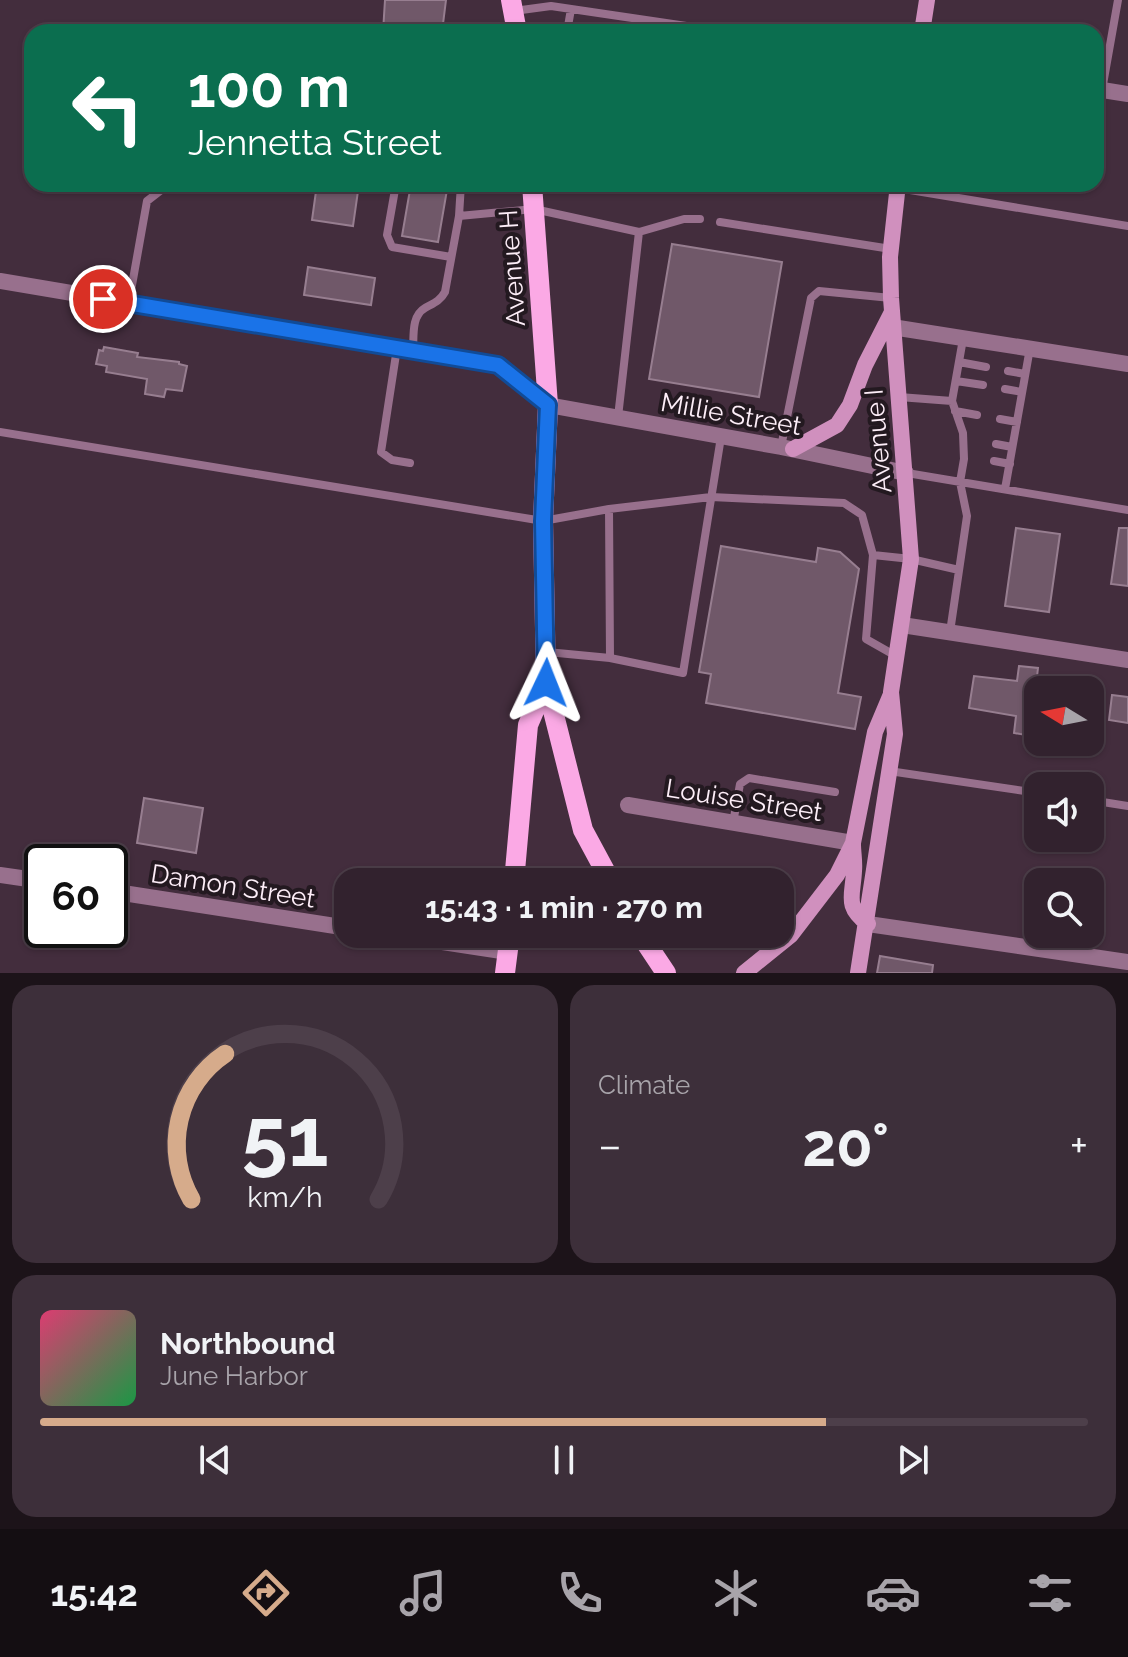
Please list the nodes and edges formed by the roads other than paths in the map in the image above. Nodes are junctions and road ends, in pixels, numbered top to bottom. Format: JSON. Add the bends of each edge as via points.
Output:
{"nodes":[{"id":1,"x":927,"y":0,"type":"edge"},
{"id":2,"x":1118,"y":0,"type":"edge"},
{"id":3,"x":571,"y":9,"type":"junction"},
{"id":4,"x":514,"y":15,"type":"edge"},
{"id":5,"x":568,"y":24,"type":"edge"},
{"id":6,"x":673,"y":24,"type":"edge"},
{"id":7,"x":923,"y":24,"type":"edge"},
{"id":8,"x":1104,"y":66,"type":"edge"},
{"id":9,"x":1104,"y":90,"type":"edge"},
{"id":10,"x":1128,"y":94,"type":"edge"},
{"id":11,"x":159,"y":192,"type":"edge"},
{"id":12,"x":395,"y":192,"type":"edge"},
{"id":13,"x":460,"y":192,"type":"edge"},
{"id":14,"x":533,"y":192,"type":"edge"},
{"id":15,"x":896,"y":192,"type":"edge"},
{"id":16,"x":932,"y":192,"type":"edge"},
{"id":17,"x":534,"y":209,"type":"junction"},
{"id":18,"x":459,"y":216,"type":"junction"},
{"id":19,"x":700,"y":219,"type":"dead end"},
{"id":20,"x":720,"y":222,"type":"dead end"},
{"id":21,"x":1128,"y":226,"type":"edge"},
{"id":22,"x":639,"y":232,"type":"junction"},
{"id":23,"x":891,"y":249,"type":"junction"},
{"id":24,"x":451,"y":257,"type":"junction"},
{"id":25,"x":0,"y":281,"type":"edge"},
{"id":26,"x":129,"y":303,"type":"junction"},
{"id":27,"x":892,"y":312,"type":"junction"},
{"id":28,"x":963,"y":338,"type":"junction"},
{"id":29,"x":1030,"y":348,"type":"junction"},
{"id":30,"x":405,"y":349,"type":"junction"},
{"id":31,"x":959,"y":362,"type":"junction"},
{"id":32,"x":1128,"y":364,"type":"edge"},
{"id":33,"x":986,"y":367,"type":"dead end"},
{"id":34,"x":1008,"y":371,"type":"dead end"},
{"id":35,"x":1025,"y":374,"type":"junction"},
{"id":36,"x":956,"y":381,"type":"junction"},
{"id":37,"x":983,"y":385,"type":"dead end"},
{"id":38,"x":1005,"y":389,"type":"dead end"},
{"id":39,"x":1022,"y":392,"type":"junction"},
{"id":40,"x":899,"y":397,"type":"junction"},
{"id":41,"x":952,"y":401,"type":"junction"},
{"id":42,"x":548,"y":405,"type":"junction"},
{"id":43,"x":955,"y":411,"type":"junction"},
{"id":44,"x":977,"y":415,"type":"dead end"},
{"id":45,"x":618,"y":418,"type":"junction"},
{"id":46,"x":1000,"y":419,"type":"dead end"},
{"id":47,"x":1017,"y":422,"type":"junction"},
{"id":48,"x":0,"y":432,"type":"edge"},
{"id":49,"x":721,"y":437,"type":"junction"},
{"id":50,"x":963,"y":439,"type":"junction"},
{"id":51,"x":973,"y":441,"type":"dead end"},
{"id":52,"x":996,"y":444,"type":"dead end"},
{"id":53,"x":1012,"y":447,"type":"junction"},
{"id":54,"x":787,"y":448,"type":"junction"},
{"id":55,"x":994,"y":461,"type":"dead end"},
{"id":56,"x":410,"y":463,"type":"dead end"},
{"id":57,"x":1010,"y":464,"type":"junction"},
{"id":58,"x":906,"y":473,"type":"junction"},
{"id":59,"x":960,"y":482,"type":"junction"},
{"id":60,"x":1005,"y":489,"type":"junction"},
{"id":61,"x":711,"y":497,"type":"junction"},
{"id":62,"x":609,"y":509,"type":"junction"},
{"id":63,"x":1128,"y":510,"type":"edge"},
{"id":64,"x":543,"y":521,"type":"junction"},
{"id":65,"x":873,"y":555,"type":"junction"},
{"id":66,"x":911,"y":559,"type":"junction"},
{"id":67,"x":959,"y":570,"type":"junction"},
{"id":68,"x":902,"y":625,"type":"junction"},
{"id":69,"x":950,"y":633,"type":"junction"},
{"id":70,"x":547,"y":652,"type":"junction"},
{"id":71,"x":897,"y":656,"type":"junction"},
{"id":72,"x":610,"y":658,"type":"junction"},
{"id":73,"x":1128,"y":660,"type":"edge"},
{"id":74,"x":546,"y":683,"type":"junction"},
{"id":75,"x":891,"y":692,"type":"junction"},
{"id":76,"x":889,"y":771,"type":"junction"},
{"id":77,"x":1024,"y":791,"type":"edge"},
{"id":78,"x":835,"y":792,"type":"dead end"},
{"id":79,"x":1104,"y":802,"type":"edge"},
{"id":80,"x":628,"y":805,"type":"dead end"},
{"id":81,"x":1128,"y":806,"type":"edge"},
{"id":82,"x":733,"y":823,"type":"junction"},
{"id":83,"x":853,"y":843,"type":"junction"},
{"id":84,"x":515,"y":868,"type":"edge"},
{"id":85,"x":603,"y":868,"type":"edge"},
{"id":86,"x":0,"y":875,"type":"edge"},
{"id":87,"x":24,"y":878,"type":"edge"},
{"id":88,"x":128,"y":894,"type":"edge"},
{"id":89,"x":868,"y":924,"type":"junction"},
{"id":90,"x":334,"y":926,"type":"edge"},
{"id":91,"x":508,"y":948,"type":"edge"},
{"id":92,"x":649,"y":948,"type":"edge"},
{"id":93,"x":1128,"y":962,"type":"edge"},
{"id":94,"x":505,"y":973,"type":"edge"},
{"id":95,"x":666,"y":973,"type":"edge"},
{"id":96,"x":744,"y":973,"type":"edge"},
{"id":97,"x":858,"y":973,"type":"edge"}],
"edges":[{"from":1,"to":7,"type":"main road"},
{"from":2,"to":8,"type":"lane"},
{"from":3,"to":4,"type":"lane","via":[[551,6]]},
{"from":3,"to":5,"type":"lane"},
{"from":3,"to":6,"type":"lane"},
{"from":9,"to":10,"type":"street"},
{"from":11,"to":26,"type":"lane","via":[[147,201]]},
{"from":12,"to":24,"type":"lane","via":[[387,235],[392,247]]},
{"from":13,"to":18,"type":"lane"},
{"from":14,"to":17,"type":"main road","name":"Avenue H"},
{"from":15,"to":23,"type":"main road","name":"Avenue I"},
{"from":16,"to":21,"type":"lane"},
{"from":17,"to":18,"type":"lane"},
{"from":17,"to":22,"type":"lane"},
{"from":17,"to":42,"type":"main road","name":"Avenue H"},
{"from":18,"to":24,"type":"lane"},
{"from":19,"to":22,"type":"lane"},
{"from":20,"to":23,"type":"lane"},
{"from":22,"to":45,"type":"lane"},
{"from":23,"to":27,"type":"main road","name":"Avenue I"},
{"from":24,"to":30,"type":"lane","via":[[445,292],[421,310]]},
{"from":25,"to":26,"type":"street"},
{"from":26,"to":30,"type":"street"},
{"from":27,"to":28,"type":"street"},
{"from":27,"to":40,"type":"main road","name":"Avenue I"},
{"from":27,"to":54,"type":"main road","via":[[837,425]]},
{"from":27,"to":54,"type":"lane","via":[[819,291],[811,298]]},
{"from":28,"to":29,"type":"street"},
{"from":28,"to":31,"type":"lane"},
{"from":29,"to":32,"type":"street"},
{"from":29,"to":35,"type":"lane"},
{"from":30,"to":42,"type":"street","via":[[498,365]]},
{"from":30,"to":56,"type":"lane","via":[[381,452]]},
{"from":31,"to":33,"type":"lane"},
{"from":31,"to":36,"type":"lane"},
{"from":34,"to":35,"type":"lane"},
{"from":35,"to":39,"type":"lane"},
{"from":36,"to":37,"type":"lane"},
{"from":36,"to":41,"type":"lane"},
{"from":38,"to":39,"type":"lane"},
{"from":39,"to":47,"type":"lane"},
{"from":40,"to":41,"type":"lane"},
{"from":40,"to":58,"type":"main road","name":"Avenue I"},
{"from":41,"to":43,"type":"lane"},
{"from":42,"to":45,"type":"street","name":"Millie Street"},
{"from":42,"to":64,"type":"main road","name":"Avenue H"},
{"from":43,"to":44,"type":"lane"},
{"from":43,"to":50,"type":"lane"},
{"from":45,"to":49,"type":"street","name":"Millie Street"},
{"from":46,"to":47,"type":"lane"},
{"from":47,"to":53,"type":"lane"},
{"from":48,"to":64,"type":"lane"},
{"from":49,"to":54,"type":"street","name":"Millie Street"},
{"from":49,"to":61,"type":"lane"},
{"from":50,"to":51,"type":"lane"},
{"from":50,"to":59,"type":"lane","via":[[967,457]]},
{"from":52,"to":53,"type":"lane"},
{"from":53,"to":57,"type":"lane"},
{"from":54,"to":58,"type":"street","name":"Millie Street"},
{"from":55,"to":57,"type":"lane"},
{"from":57,"to":60,"type":"lane"},
{"from":58,"to":59,"type":"lane"},
{"from":58,"to":66,"type":"main road","name":"Avenue I"},
{"from":59,"to":60,"type":"lane"},
{"from":59,"to":67,"type":"lane","via":[[967,516]]},
{"from":60,"to":63,"type":"lane"},
{"from":61,"to":62,"type":"lane"},
{"from":61,"to":65,"type":"lane","via":[[844,503],[862,515]]},
{"from":61,"to":72,"type":"lane","via":[[683,673]]},
{"from":62,"to":64,"type":"lane"},
{"from":62,"to":72,"type":"lane"},
{"from":64,"to":70,"type":"main road","name":"Avenue H"},
{"from":65,"to":66,"type":"lane"},
{"from":65,"to":71,"type":"lane","via":[[866,639]]},
{"from":66,"to":67,"type":"lane"},
{"from":66,"to":68,"type":"main road","name":"Avenue I"},
{"from":67,"to":69,"type":"lane"},
{"from":68,"to":69,"type":"street"},
{"from":68,"to":71,"type":"main road","name":"Avenue I"},
{"from":69,"to":73,"type":"street"},
{"from":70,"to":72,"type":"lane"},
{"from":70,"to":74,"type":"main road","name":"Avenue H"},
{"from":71,"to":75,"type":"main road","name":"Avenue I"},
{"from":74,"to":84,"type":"main road","name":"Avenue H","via":[[528,725]]},
{"from":74,"to":85,"type":"main road","name":"Avenue H","via":[[583,830]]},
{"from":75,"to":76,"type":"main road","name":"Avenue I","via":[[895,734]]},
{"from":75,"to":83,"type":"main road","name":"Avenue I","via":[[875,732]]},
{"from":76,"to":77,"type":"lane"},
{"from":76,"to":89,"type":"main road","name":"Avenue I"},
{"from":78,"to":82,"type":"lane","via":[[749,778],[740,784]]},
{"from":79,"to":81,"type":"lane"},
{"from":80,"to":82,"type":"street","name":"Louise Street"},
{"from":82,"to":83,"type":"street","name":"Louise Street"},
{"from":83,"to":89,"type":"main road","via":[[850,902]]},
{"from":83,"to":96,"type":"main road","name":"Avenue I","via":[[837,875],[791,935]]},
{"from":86,"to":87,"type":"street"},
{"from":88,"to":90,"type":"street","name":"Damon Street"},
{"from":89,"to":93,"type":"street"},
{"from":89,"to":97,"type":"main road","name":"Avenue I"},
{"from":91,"to":94,"type":"main road"},
{"from":92,"to":95,"type":"main road"}]}
